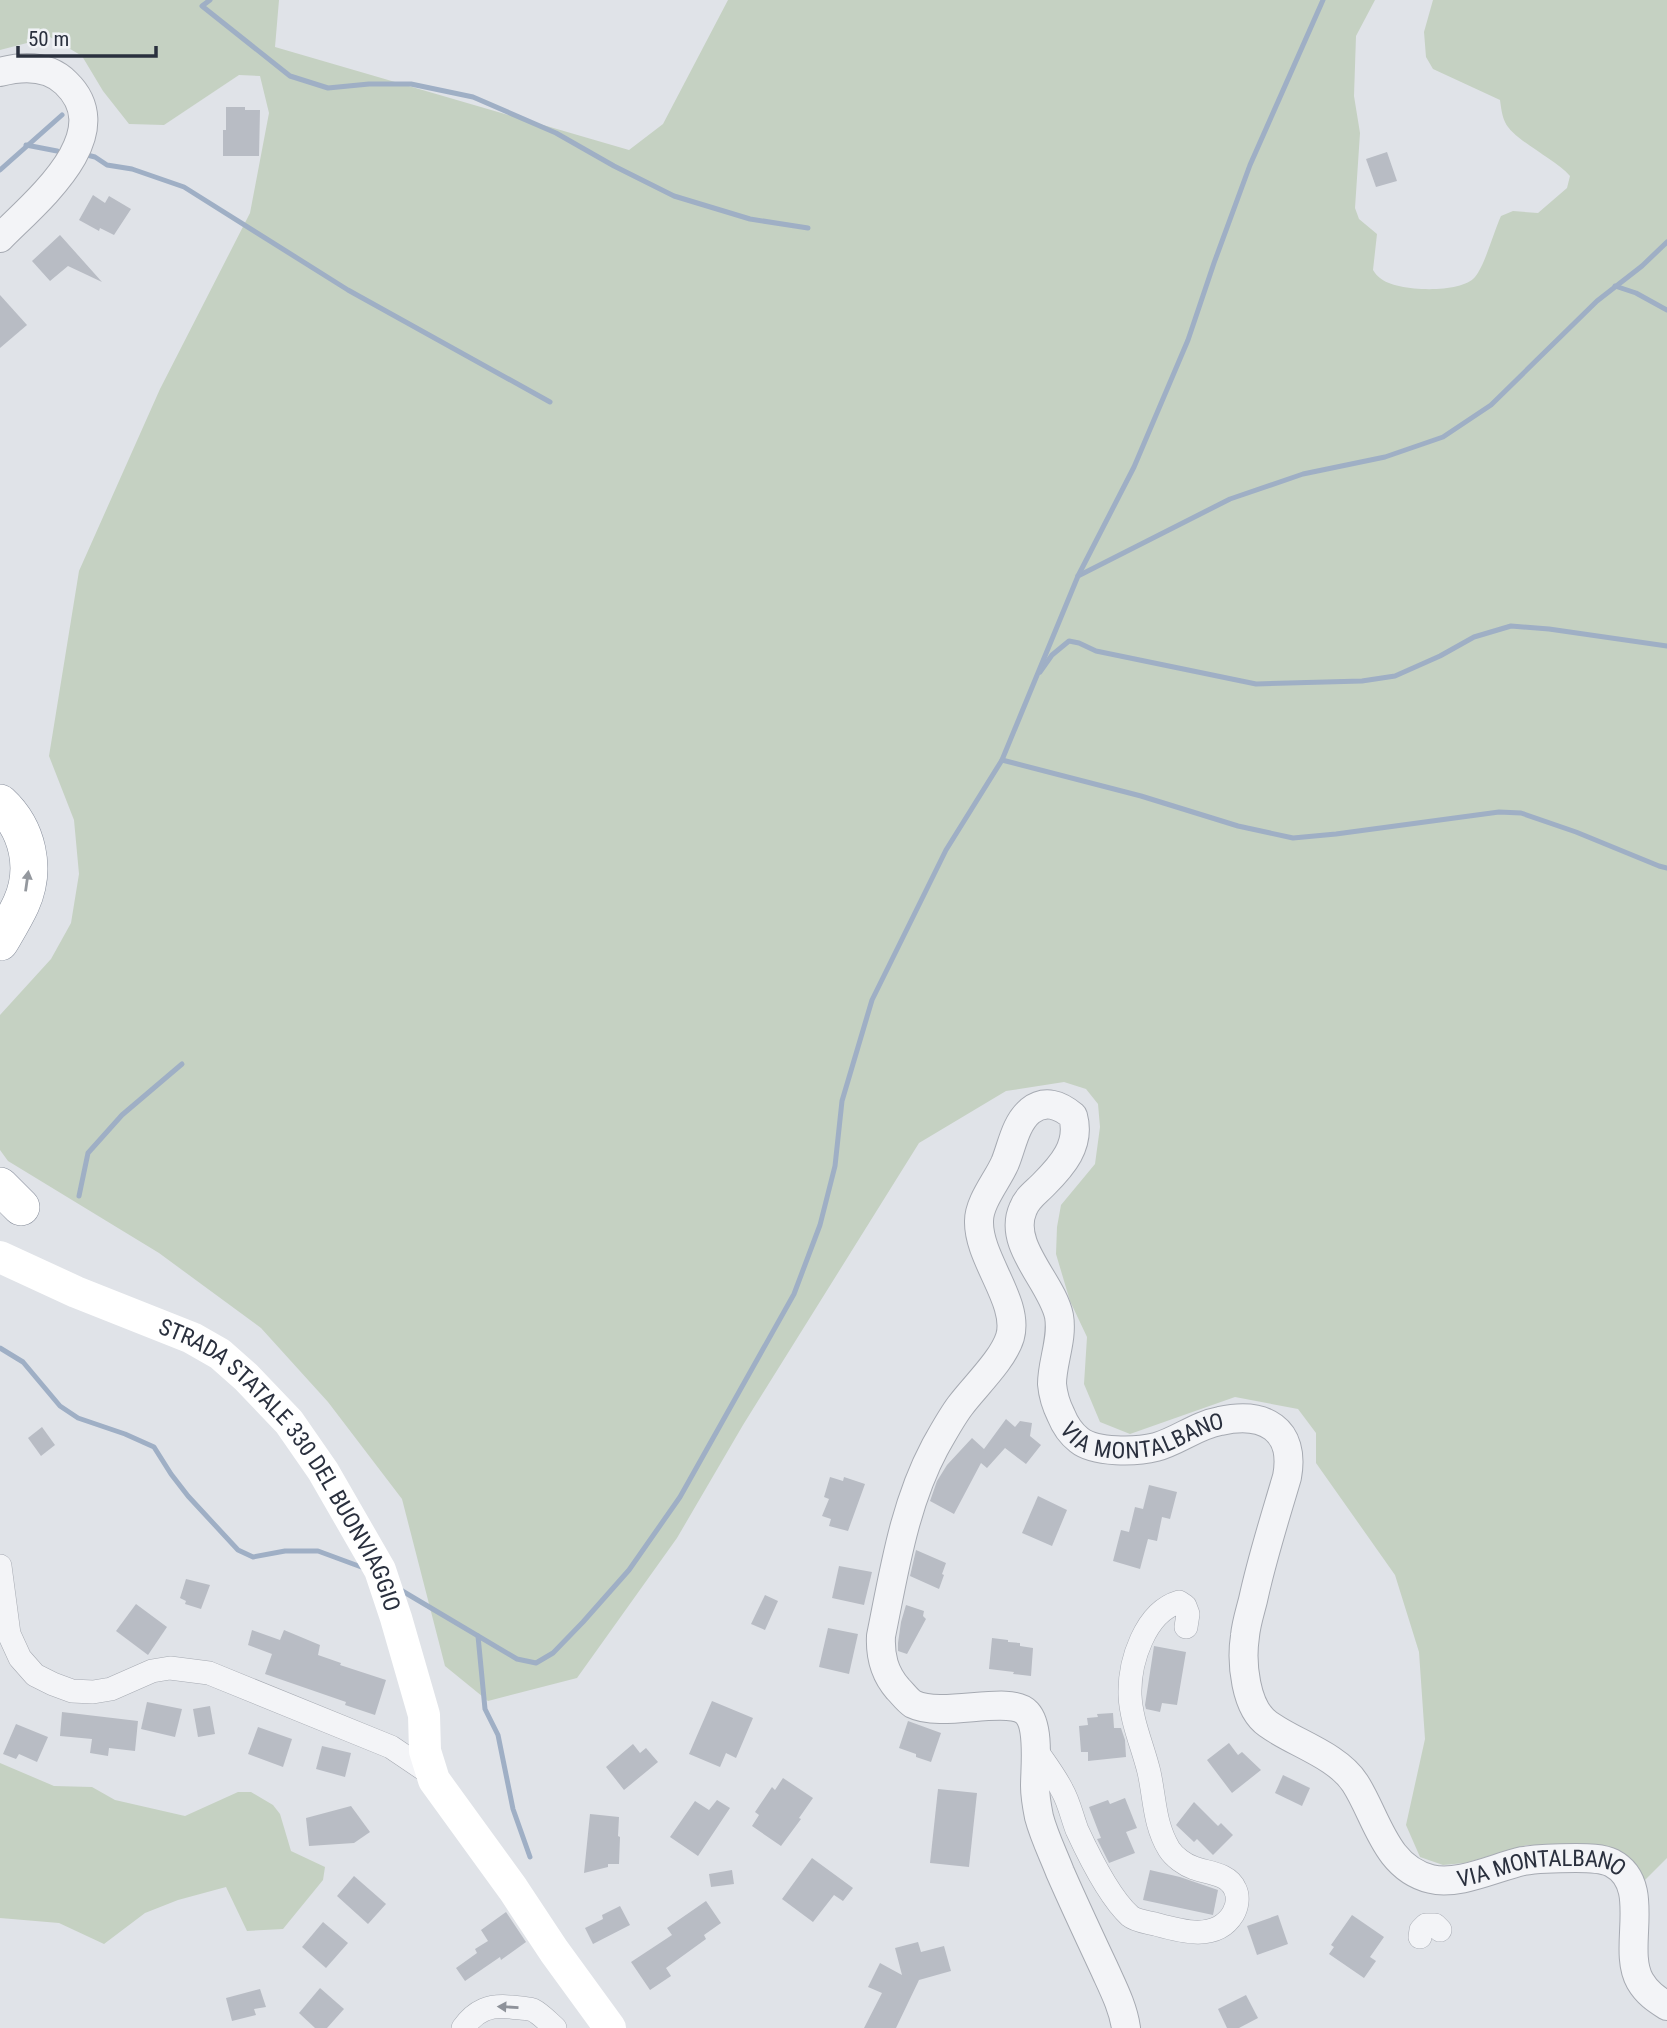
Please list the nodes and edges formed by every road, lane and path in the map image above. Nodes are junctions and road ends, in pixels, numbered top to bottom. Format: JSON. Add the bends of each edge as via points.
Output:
{"nodes":[{"id":1,"x":0,"y":72,"type":"edge"},
{"id":2,"x":0,"y":238,"type":"edge"},
{"id":3,"x":0,"y":803,"type":"edge"},
{"id":4,"x":0,"y":942,"type":"edge"},
{"id":5,"x":0,"y":1257,"type":"edge"},
{"id":6,"x":0,"y":1566,"type":"edge"},
{"id":7,"x":1186,"y":1627,"type":"dead end"},
{"id":8,"x":1036,"y":1750,"type":"junction"},
{"id":9,"x":434,"y":1780,"type":"junction"},
{"id":10,"x":1667,"y":2006,"type":"edge"},
{"id":11,"x":463,"y":2028,"type":"edge"},
{"id":12,"x":555,"y":2028,"type":"edge"},
{"id":13,"x":610,"y":2028,"type":"edge"},
{"id":14,"x":1126,"y":2028,"type":"edge"}],
"edges":[{"from":1,"to":2,"type":"street","via":[[46,69],[74,91],[83,119],[82,137],[71,161]]},
{"from":4,"to":3,"type":"highway","one_way":true,"via":[[21,904],[29,868],[22,833]]},
{"from":5,"to":9,"type":"main road","name":"STRADA STATALE 330 DEL BUONVIAGGIO","via":[[192,1338],[220,1354],[289,1422],[380,1570],[424,1715],[425,1751]]},
{"from":6,"to":9,"type":"street","name":"STRADA STATALE 330 DEL BUONVIAGGIO","via":[[9,1634],[20,1658],[44,1680],[72,1691],[93,1692],[170,1668],[209,1673],[391,1747]]},
{"from":7,"to":8,"type":"street","via":[[1188,1614],[1179,1602],[1159,1613],[1145,1633],[1131,1670],[1130,1696],[1162,1837],[1190,1868],[1231,1882],[1237,1900],[1229,1920],[1217,1929],[1201,1932],[1132,1918],[1109,1891],[1063,1792]]},
{"from":8,"to":10,"type":"street","name":"VIA MONTALBANO","via":[[1030,1717],[1017,1706],[932,1709],[910,1702],[887,1675],[880,1649],[907,1516],[922,1475],[958,1408],[1004,1351],[1010,1336],[1011,1314],[980,1234],[980,1213],[1023,1120],[1031,1111],[1051,1104],[1073,1116],[1075,1138],[1060,1167],[1029,1197],[1019,1224],[1021,1238],[1059,1316],[1052,1382],[1067,1429],[1092,1447],[1139,1450],[1219,1421],[1253,1419],[1276,1427],[1287,1447],[1287,1477],[1244,1636],[1246,1682],[1256,1713],[1347,1773],[1396,1859],[1429,1879],[1444,1881],[1554,1857],[1591,1858],[1620,1868],[1635,1904],[1634,1966],[1651,1996]]},
{"from":8,"to":14,"type":"street","name":"VIA MONTALBANO","via":[[1040,1818]]},
{"from":9,"to":13,"type":"main road","name":"STRADA STATALE 330 DEL BUONVIAGGIO"},
{"from":12,"to":11,"type":"street","one_way":true,"via":[[531,2009],[502,2006],[479,2011]]}]}
